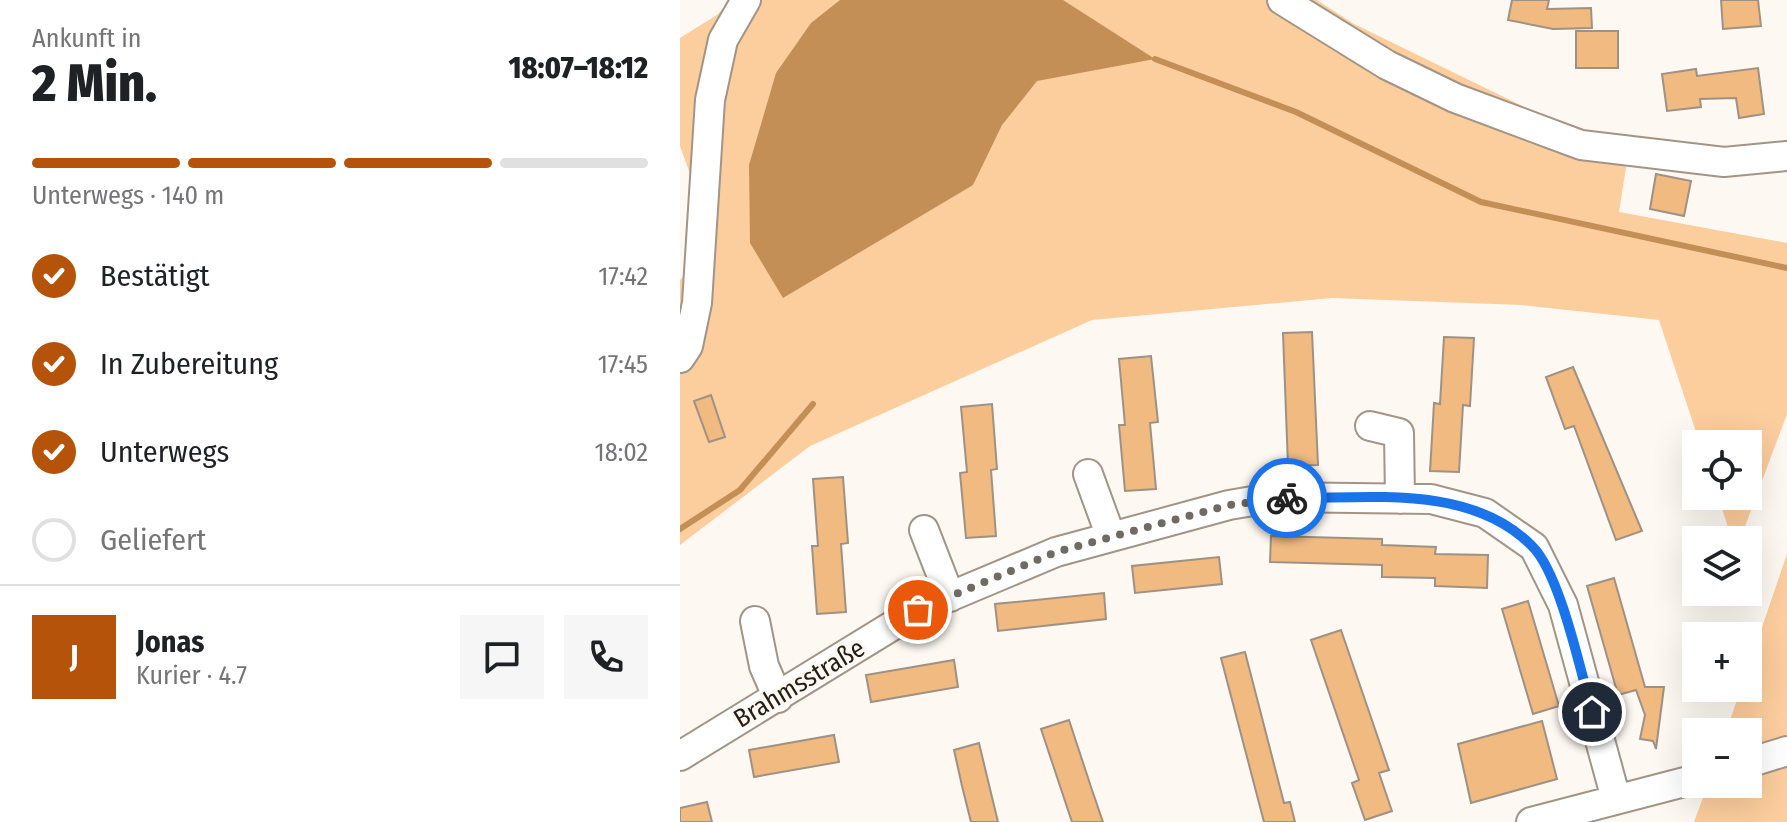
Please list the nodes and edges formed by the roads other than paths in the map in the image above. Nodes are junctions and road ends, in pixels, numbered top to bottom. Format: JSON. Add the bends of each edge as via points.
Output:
{"nodes":[{"id":1,"x":746,"y":0,"type":"edge"},
{"id":2,"x":1282,"y":0,"type":"edge"},
{"id":3,"x":1787,"y":156,"type":"edge"},
{"id":4,"x":680,"y":358,"type":"edge"},
{"id":5,"x":1370,"y":426,"type":"dead end"},
{"id":6,"x":1088,"y":474,"type":"dead end"},
{"id":7,"x":1400,"y":499,"type":"junction"},
{"id":8,"x":924,"y":530,"type":"dead end"},
{"id":9,"x":1111,"y":537,"type":"junction"},
{"id":10,"x":950,"y":597,"type":"junction"},
{"id":11,"x":755,"y":621,"type":"dead end"},
{"id":12,"x":778,"y":698,"type":"junction"},
{"id":13,"x":1787,"y":751,"type":"edge"},
{"id":14,"x":680,"y":756,"type":"edge"},
{"id":15,"x":1762,"y":759,"type":"edge"},
{"id":16,"x":1682,"y":782,"type":"edge"},
{"id":17,"x":1616,"y":799,"type":"junction"},
{"id":18,"x":1531,"y":822,"type":"edge"}],
"edges":[{"from":1,"to":4,"type":"street","via":[[723,40],[710,100],[697,303],[688,346]]},
{"from":2,"to":3,"type":"street","via":[[1387,65],[1455,98],[1581,145],[1724,162]]},
{"from":5,"to":7,"type":"street","via":[[1399,433]]},
{"from":6,"to":9,"type":"street"},
{"from":7,"to":9,"type":"street","name":"Brahmsstraße","via":[[1276,497]]},
{"from":7,"to":17,"type":"street","name":"Brahmsstraße","via":[[1431,499],[1485,513],[1534,547],[1563,605]]},
{"from":8,"to":10,"type":"street"},
{"from":9,"to":10,"type":"street","name":"Brahmsstraße","via":[[1056,552]]},
{"from":10,"to":12,"type":"street","name":"Brahmsstraße","via":[[918,610]]},
{"from":11,"to":12,"type":"street","via":[[764,666]]},
{"from":12,"to":14,"type":"street","name":"Brahmsstraße"},
{"from":13,"to":15,"type":"street"},
{"from":16,"to":17,"type":"street"},
{"from":17,"to":18,"type":"street"}]}
